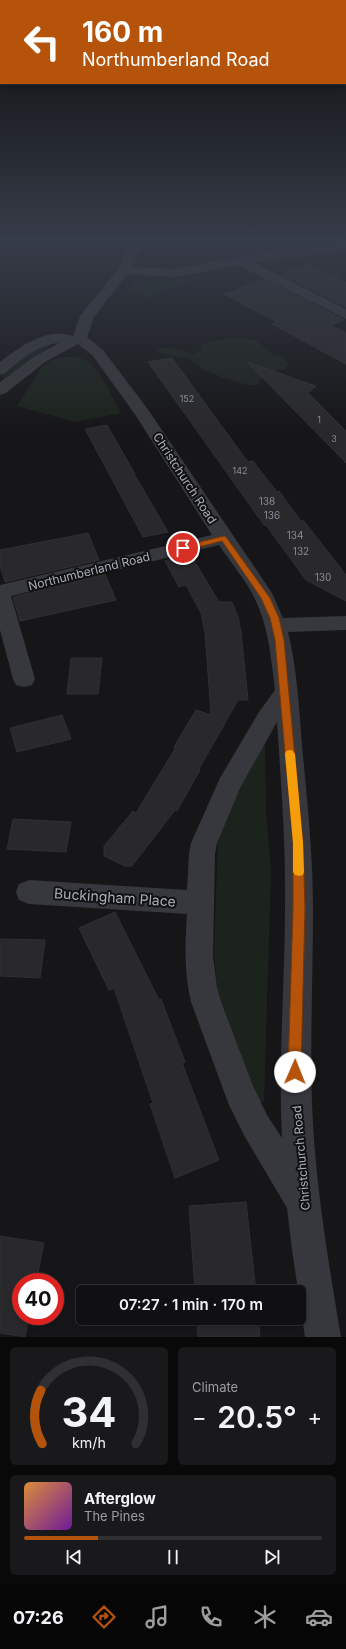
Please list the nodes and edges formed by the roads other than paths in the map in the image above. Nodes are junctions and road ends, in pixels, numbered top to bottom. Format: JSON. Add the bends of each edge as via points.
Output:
{"nodes":[{"id":1,"x":96,"y":305,"type":"edge"},
{"id":2,"x":327,"y":305,"type":"edge"},
{"id":3,"x":346,"y":315,"type":"edge"},
{"id":4,"x":79,"y":338,"type":"junction"},
{"id":5,"x":0,"y":370,"type":"edge"},
{"id":6,"x":0,"y":390,"type":"edge"},
{"id":7,"x":224,"y":538,"type":"junction"},
{"id":8,"x":0,"y":592,"type":"edge"},
{"id":9,"x":346,"y":623,"type":"edge"},
{"id":10,"x":276,"y":625,"type":"junction"},
{"id":11,"x":24,"y":679,"type":"dead end"},
{"id":12,"x":286,"y":691,"type":"junction"},
{"id":13,"x":29,"y":892,"type":"dead end"},
{"id":14,"x":201,"y":903,"type":"junction"},
{"id":15,"x":304,"y":1203,"type":"junction"},
{"id":16,"x":323,"y":1337,"type":"edge"}],
"edges":[{"from":1,"to":4,"type":"street","via":[[87,316]]},
{"from":2,"to":3,"type":"street"},
{"from":4,"to":5,"type":"street","via":[[52,339],[35,343]]},
{"from":4,"to":6,"type":"street","via":[[40,359]]},
{"from":4,"to":7,"type":"street","name":"Christchurch Road","via":[[102,357],[141,411]]},
{"from":7,"to":8,"type":"street","name":"Northumberland Road"},
{"from":7,"to":10,"type":"street","name":"Christchurch Road","via":[[265,598]]},
{"from":8,"to":11,"type":"street"},
{"from":9,"to":10,"type":"street"},
{"from":10,"to":12,"type":"street","name":"Christchurch Road"},
{"from":12,"to":14,"type":"street","via":[[267,718],[229,785],[207,833],[202,854]]},
{"from":12,"to":15,"type":"street","name":"Christchurch Road","via":[[298,843],[295,1072]]},
{"from":13,"to":14,"type":"street","name":"Buckingham Place"},
{"from":14,"to":15,"type":"street","via":[[199,956],[206,1002],[240,1094],[256,1126]]},
{"from":15,"to":16,"type":"street","name":"Christchurch Road"}]}
